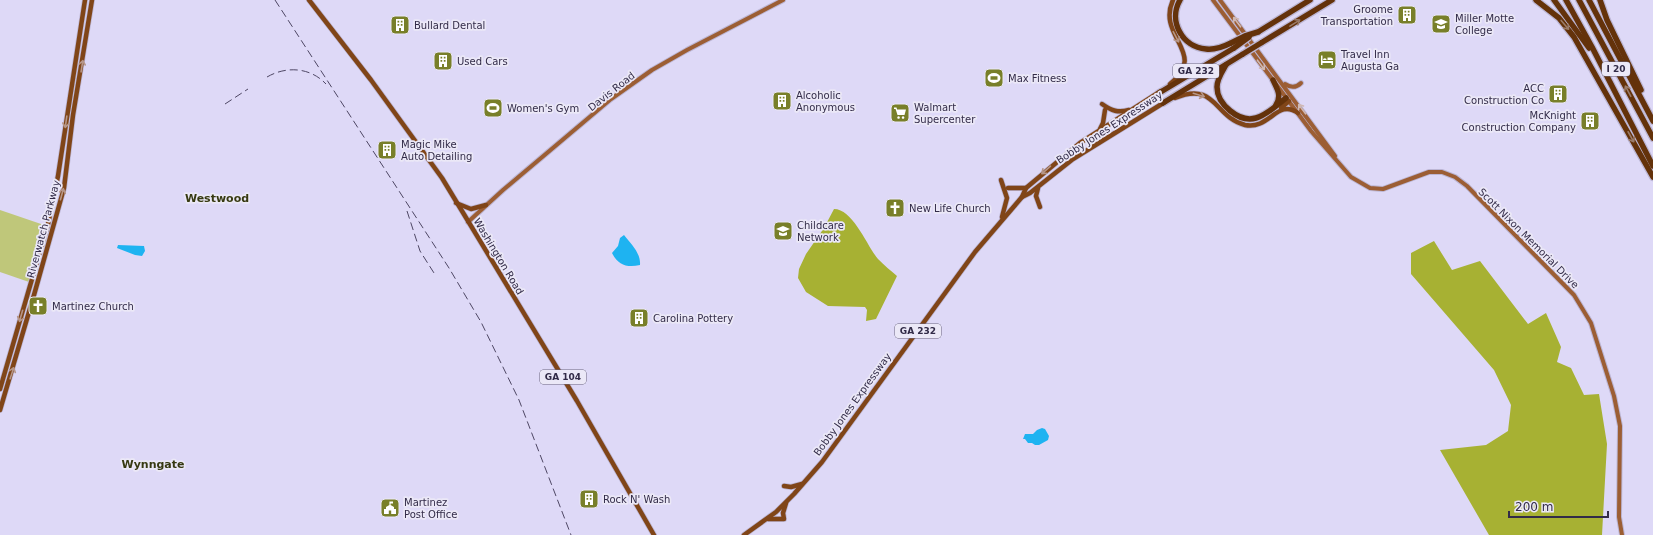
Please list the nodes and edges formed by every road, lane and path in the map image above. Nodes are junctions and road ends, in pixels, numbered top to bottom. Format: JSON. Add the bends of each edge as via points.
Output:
{"nodes":[{"id":1,"x":85,"y":0,"type":"edge"},
{"id":2,"x":92,"y":0,"type":"edge"},
{"id":3,"x":309,"y":0,"type":"edge"},
{"id":4,"x":783,"y":0,"type":"edge"},
{"id":5,"x":1173,"y":0,"type":"edge"},
{"id":6,"x":1180,"y":0,"type":"edge"},
{"id":7,"x":1213,"y":0,"type":"edge"},
{"id":8,"x":1220,"y":0,"type":"edge"},
{"id":9,"x":1310,"y":0,"type":"edge"},
{"id":10,"x":1332,"y":0,"type":"edge"},
{"id":11,"x":1536,"y":0,"type":"edge"},
{"id":12,"x":1554,"y":0,"type":"edge"},
{"id":13,"x":1566,"y":0,"type":"edge"},
{"id":14,"x":1579,"y":0,"type":"edge"},
{"id":15,"x":1589,"y":0,"type":"edge"},
{"id":16,"x":1600,"y":0,"type":"edge"},
{"id":17,"x":1232,"y":46,"type":"junction"},
{"id":18,"x":1595,"y":53,"type":"junction"},
{"id":19,"x":1226,"y":65,"type":"junction"},
{"id":20,"x":1275,"y":77,"type":"junction"},
{"id":21,"x":1301,"y":83,"type":"dead end"},
{"id":22,"x":1159,"y":93,"type":"junction"},
{"id":23,"x":1290,"y":98,"type":"junction"},
{"id":24,"x":1162,"y":103,"type":"junction"},
{"id":25,"x":1102,"y":104,"type":"dead end"},
{"id":26,"x":1275,"y":107,"type":"junction"},
{"id":27,"x":1135,"y":108,"type":"junction"},
{"id":28,"x":1105,"y":110,"type":"dead end"},
{"id":29,"x":1298,"y":113,"type":"junction"},
{"id":30,"x":1653,"y":115,"type":"edge"},
{"id":31,"x":1653,"y":121,"type":"edge"},
{"id":32,"x":1248,"y":125,"type":"junction"},
{"id":33,"x":1100,"y":130,"type":"junction"},
{"id":34,"x":1653,"y":138,"type":"edge"},
{"id":35,"x":1338,"y":162,"type":"junction"},
{"id":36,"x":1653,"y":166,"type":"edge"},
{"id":37,"x":1653,"y":177,"type":"edge"},
{"id":38,"x":1001,"y":180,"type":"dead end"},
{"id":39,"x":1040,"y":185,"type":"junction"},
{"id":40,"x":1008,"y":188,"type":"dead end"},
{"id":41,"x":1026,"y":188,"type":"junction"},
{"id":42,"x":1022,"y":197,"type":"junction"},
{"id":43,"x":456,"y":203,"type":"junction"},
{"id":44,"x":486,"y":205,"type":"junction"},
{"id":45,"x":1040,"y":207,"type":"dead end"},
{"id":46,"x":1001,"y":220,"type":"junction"},
{"id":47,"x":468,"y":222,"type":"junction"},
{"id":48,"x":0,"y":389,"type":"edge"},
{"id":49,"x":0,"y":410,"type":"edge"},
{"id":50,"x":802,"y":484,"type":"junction"},
{"id":51,"x":784,"y":486,"type":"dead end"},
{"id":52,"x":786,"y":501,"type":"junction"},
{"id":53,"x":766,"y":519,"type":"junction"},
{"id":54,"x":654,"y":535,"type":"edge"},
{"id":55,"x":744,"y":535,"type":"edge"},
{"id":56,"x":1622,"y":535,"type":"edge"}],
"edges":[{"from":1,"to":48,"type":"main road","name":"Riverwatch Parkway","one_way":true,"via":[[58,176],[48,224]]},
{"from":49,"to":2,"type":"main road","name":"Riverwatch Parkway","one_way":true,"via":[[64,188]]},
{"from":3,"to":43,"type":"main road","name":"Washington Road","number":"GA 104","via":[[442,178]]},
{"from":4,"to":44,"type":"main road","name":"Davis Road","via":[[652,70],[611,100]]},
{"from":5,"to":22,"type":"main road","one_way":true,"via":[[1169,12],[1170,23],[1183,51],[1185,64],[1178,77]]},
{"from":6,"to":17,"type":"highway","via":[[1175,14],[1176,23],[1185,40],[1196,47],[1207,49]]},
{"from":7,"to":20,"type":"main road","name":"Scott Nixon Memorial Drive","one_way":true},
{"from":20,"to":8,"type":"main road","name":"Scott Nixon Memorial Drive","one_way":true},
{"from":9,"to":17,"type":"highway","bridge":true,"via":[[1258,32],[1245,36]]},
{"from":19,"to":10,"type":"highway","name":"Bobby Jones Expressway","number":"GA 232","one_way":true,"bridge":true},
{"from":11,"to":37,"type":"highway","one_way":true,"via":[[1559,18],[1574,37]]},
{"from":12,"to":18,"type":"highway"},
{"from":13,"to":18,"type":"highway","number":"I 20"},
{"from":34,"to":14,"type":"highway","number":"I 20","one_way":true},
{"from":15,"to":31,"type":"highway"},
{"from":16,"to":30,"type":"highway"},
{"from":17,"to":22,"type":"highway","name":"Bobby Jones Expressway","number":"GA 232"},
{"from":18,"to":36,"type":"highway","number":"I 20"},
{"from":19,"to":24,"type":"highway","name":"Bobby Jones Expressway","number":"GA 232"},
{"from":19,"to":26,"type":"highway","via":[[1219,78],[1217,90],[1221,100],[1232,112],[1241,118],[1253,119]]},
{"from":20,"to":21,"type":"main road","via":[[1290,87],[1296,87]]},
{"from":20,"to":23,"type":"main road","name":"Scott Nixon Memorial Drive"},
{"from":20,"to":26,"type":"highway","via":[[1280,93]]},
{"from":22,"to":27,"type":"main road","name":"Bobby Jones Expressway","number":"GA 232"},
{"from":23,"to":26,"type":"highway"},
{"from":23,"to":29,"type":"main road","name":"Scott Nixon Memorial Drive"},
{"from":23,"to":32,"type":"main road","via":[[1265,120]]},
{"from":35,"to":23,"type":"main road","name":"Scott Nixon Memorial Drive","one_way":true},
{"from":24,"to":32,"type":"main road","one_way":true,"via":[[1195,92],[1210,99],[1233,119]]},
{"from":24,"to":39,"type":"main road","name":"Bobby Jones Expressway","number":"GA 232","via":[[1073,159]]},
{"from":25,"to":27,"type":"main road","via":[[1118,112]]},
{"from":27,"to":33,"type":"main road","name":"Bobby Jones Expressway","number":"GA 232"},
{"from":28,"to":33,"type":"main road"},
{"from":29,"to":32,"type":"main road","via":[[1284,108],[1265,122]]},
{"from":29,"to":35,"type":"main road","name":"Scott Nixon Memorial Drive"},
{"from":33,"to":41,"type":"main road","name":"Bobby Jones Expressway","number":"GA 232","one_way":true,"via":[[1054,163]]},
{"from":35,"to":56,"type":"main road","name":"Scott Nixon Memorial Drive","via":[[1351,177],[1370,188],[1383,189],[1429,172],[1442,172],[1455,177],[1574,295],[1591,323],[1614,396],[1620,426],[1619,517]]},
{"from":38,"to":46,"type":"main road","via":[[1007,198]]},
{"from":39,"to":42,"type":"main road","name":"Bobby Jones Expressway","number":"GA 232"},
{"from":39,"to":45,"type":"main road","via":[[1036,196]]},
{"from":40,"to":41,"type":"main road"},
{"from":41,"to":42,"type":"main road","name":"Bobby Jones Expressway","number":"GA 232"},
{"from":42,"to":46,"type":"main road","name":"Bobby Jones Expressway","number":"GA 232"},
{"from":43,"to":44,"type":"main road","via":[[471,209]]},
{"from":43,"to":47,"type":"main road","name":"Washington Road","number":"GA 104"},
{"from":44,"to":47,"type":"main road","name":"Davis Road"},
{"from":46,"to":50,"type":"main road","name":"Bobby Jones Expressway","number":"GA 232","via":[[822,462]]},
{"from":47,"to":54,"type":"main road","name":"Washington Road","number":"GA 104","via":[[577,401]]},
{"from":50,"to":51,"type":"main road","via":[[791,488]]},
{"from":50,"to":52,"type":"main road","name":"Bobby Jones Expressway","number":"GA 232"},
{"from":52,"to":53,"type":"main road","name":"Bobby Jones Expressway","number":"GA 232"},
{"from":52,"to":53,"type":"main road","via":[[784,519]]},
{"from":53,"to":55,"type":"main road","name":"Bobby Jones Expressway","number":"GA 232"}]}
